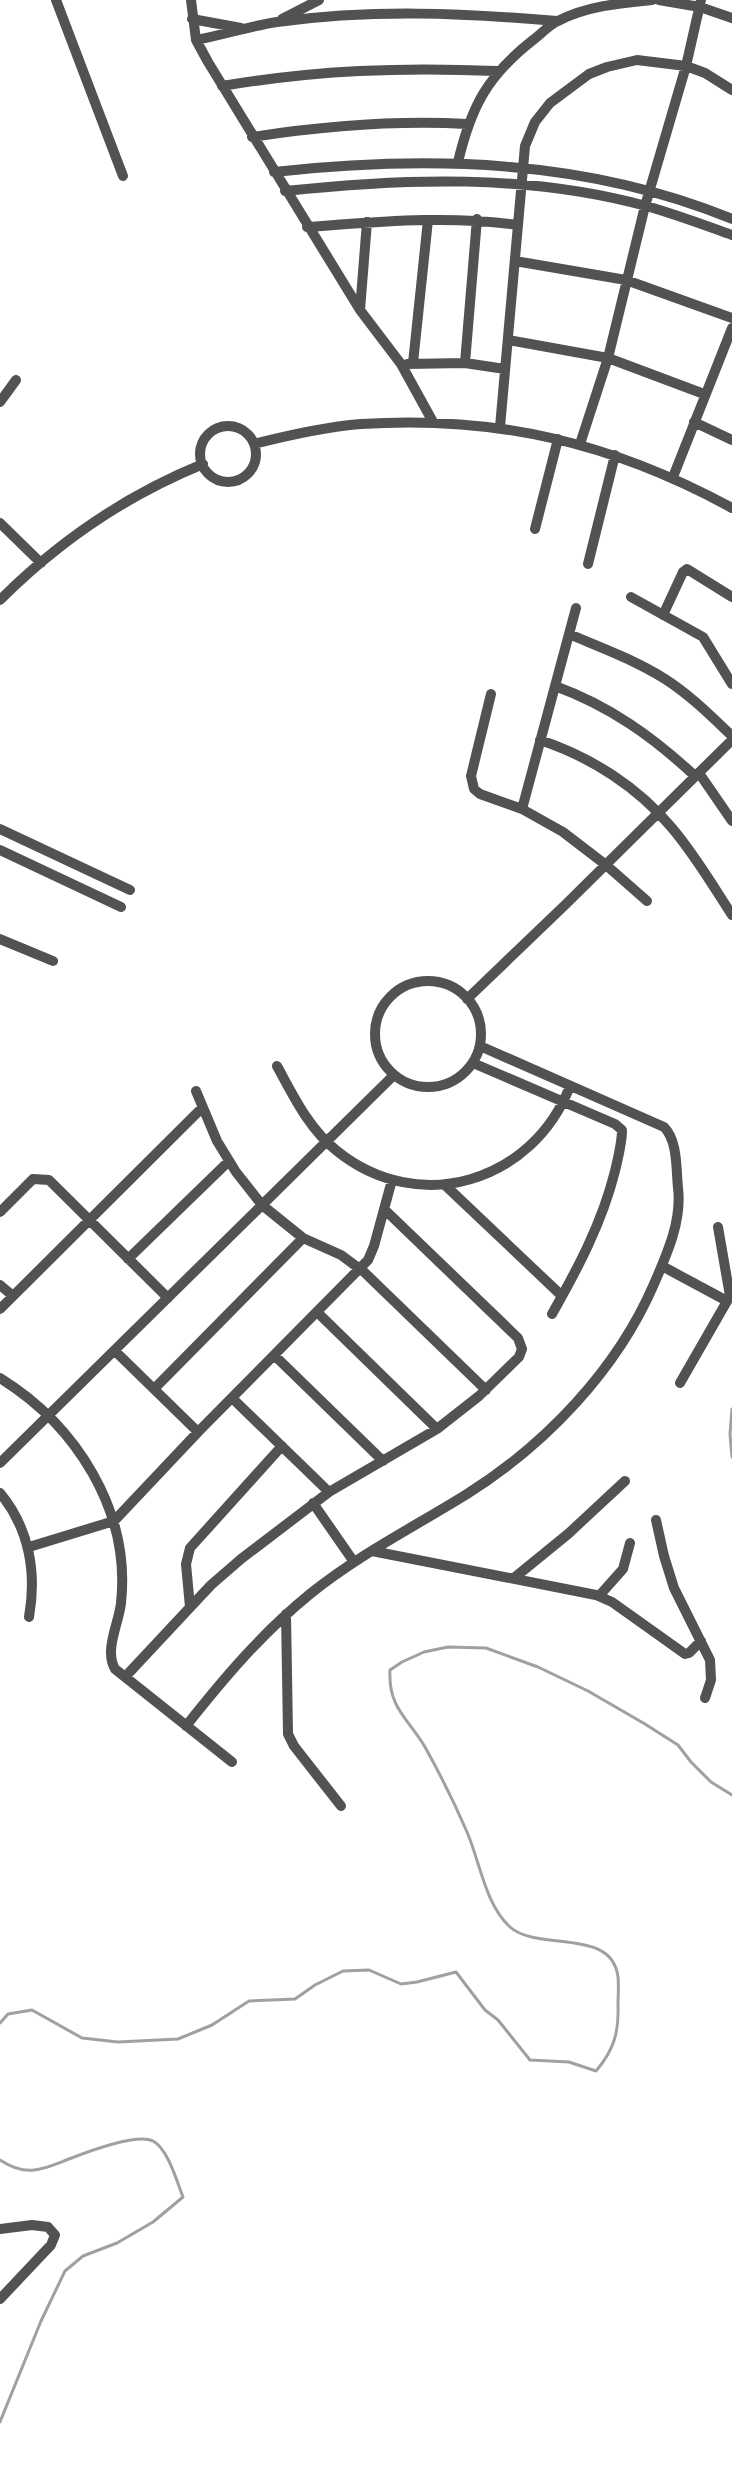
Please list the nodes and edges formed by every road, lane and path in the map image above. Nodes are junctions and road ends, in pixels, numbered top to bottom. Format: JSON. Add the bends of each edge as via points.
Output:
{"nodes":[{"id":1,"x":56,"y":0,"type":"edge"},
{"id":2,"x":191,"y":0,"type":"edge"},
{"id":3,"x":319,"y":0,"type":"edge"},
{"id":4,"x":652,"y":0,"type":"edge"},
{"id":5,"x":659,"y":0,"type":"edge"},
{"id":6,"x":700,"y":4,"type":"edge"},
{"id":7,"x":732,"y":18,"type":"edge"},
{"id":8,"x":192,"y":19,"type":"junction"},
{"id":9,"x":557,"y":21,"type":"junction"},
{"id":10,"x":274,"y":23,"type":"junction"},
{"id":11,"x":247,"y":30,"type":"junction"},
{"id":12,"x":196,"y":40,"type":"junction"},
{"id":13,"x":686,"y":66,"type":"junction"},
{"id":14,"x":497,"y":71,"type":"junction"},
{"id":15,"x":222,"y":86,"type":"junction"},
{"id":16,"x":732,"y":90,"type":"edge"},
{"id":17,"x":467,"y":124,"type":"junction"},
{"id":18,"x":252,"y":137,"type":"junction"},
{"id":19,"x":458,"y":162,"type":"junction"},
{"id":20,"x":523,"y":167,"type":"junction"},
{"id":21,"x":274,"y":172,"type":"junction"},
{"id":22,"x":123,"y":176,"type":"dead end"},
{"id":23,"x":521,"y":184,"type":"junction"},
{"id":24,"x":649,"y":190,"type":"junction"},
{"id":25,"x":285,"y":191,"type":"junction"},
{"id":26,"x":645,"y":206,"type":"junction"},
{"id":27,"x":477,"y":219,"type":"junction"},
{"id":28,"x":732,"y":219,"type":"edge"},
{"id":29,"x":428,"y":220,"type":"junction"},
{"id":30,"x":367,"y":222,"type":"junction"},
{"id":31,"x":518,"y":225,"type":"junction"},
{"id":32,"x":307,"y":227,"type":"junction"},
{"id":33,"x":732,"y":236,"type":"edge"},
{"id":34,"x":515,"y":261,"type":"junction"},
{"id":35,"x":626,"y":280,"type":"junction"},
{"id":36,"x":360,"y":310,"type":"junction"},
{"id":37,"x":732,"y":318,"type":"edge"},
{"id":38,"x":732,"y":328,"type":"edge"},
{"id":39,"x":508,"y":340,"type":"junction"},
{"id":40,"x":608,"y":358,"type":"junction"},
{"id":41,"x":413,"y":363,"type":"junction"},
{"id":42,"x":465,"y":363,"type":"junction"},
{"id":43,"x":401,"y":364,"type":"junction"},
{"id":44,"x":505,"y":369,"type":"junction"},
{"id":45,"x":16,"y":380,"type":"dead end"},
{"id":46,"x":704,"y":394,"type":"junction"},
{"id":47,"x":0,"y":402,"type":"edge"},
{"id":48,"x":433,"y":422,"type":"junction"},
{"id":49,"x":694,"y":422,"type":"junction"},
{"id":50,"x":500,"y":427,"type":"junction"},
{"id":51,"x":731,"y":436,"type":"edge"},
{"id":52,"x":558,"y":439,"type":"junction"},
{"id":53,"x":254,"y":444,"type":"junction"},
{"id":54,"x":580,"y":444,"type":"junction"},
{"id":55,"x":615,"y":454,"type":"junction"},
{"id":56,"x":202,"y":464,"type":"junction"},
{"id":57,"x":673,"y":477,"type":"junction"},
{"id":58,"x":732,"y":508,"type":"edge"},
{"id":59,"x":0,"y":523,"type":"edge"},
{"id":60,"x":535,"y":529,"type":"dead end"},
{"id":61,"x":41,"y":563,"type":"junction"},
{"id":62,"x":588,"y":564,"type":"dead end"},
{"id":63,"x":2,"y":594,"type":"edge"},
{"id":64,"x":631,"y":597,"type":"dead end"},
{"id":65,"x":732,"y":597,"type":"edge"},
{"id":66,"x":576,"y":608,"type":"dead end"},
{"id":67,"x":663,"y":615,"type":"junction"},
{"id":68,"x":570,"y":634,"type":"junction"},
{"id":69,"x":732,"y":684,"type":"edge"},
{"id":70,"x":555,"y":686,"type":"junction"},
{"id":71,"x":491,"y":694,"type":"dead end"},
{"id":72,"x":732,"y":738,"type":"edge"},
{"id":73,"x":540,"y":740,"type":"junction"},
{"id":74,"x":697,"y":775,"type":"junction"},
{"id":75,"x":522,"y":809,"type":"junction"},
{"id":76,"x":658,"y":813,"type":"junction"},
{"id":77,"x":732,"y":821,"type":"edge"},
{"id":78,"x":0,"y":829,"type":"edge"},
{"id":79,"x":11,"y":834,"type":"junction"},
{"id":80,"x":1,"y":852,"type":"edge"},
{"id":81,"x":606,"y":865,"type":"junction"},
{"id":82,"x":130,"y":890,"type":"dead end"},
{"id":83,"x":647,"y":901,"type":"dead end"},
{"id":84,"x":121,"y":907,"type":"dead end"},
{"id":85,"x":732,"y":915,"type":"edge"},
{"id":86,"x":0,"y":939,"type":"edge"},
{"id":87,"x":53,"y":962,"type":"dead end"},
{"id":88,"x":467,"y":999,"type":"junction"},
{"id":89,"x":480,"y":1047,"type":"junction"},
{"id":90,"x":473,"y":1063,"type":"junction"},
{"id":91,"x":277,"y":1066,"type":"dead end"},
{"id":92,"x":394,"y":1075,"type":"junction"},
{"id":93,"x":570,"y":1086,"type":"junction"},
{"id":94,"x":196,"y":1090,"type":"dead end"},
{"id":95,"x":564,"y":1102,"type":"junction"},
{"id":96,"x":202,"y":1108,"type":"junction"},
{"id":97,"x":327,"y":1142,"type":"junction"},
{"id":98,"x":229,"y":1161,"type":"junction"},
{"id":99,"x":392,"y":1180,"type":"junction"},
{"id":100,"x":446,"y":1186,"type":"junction"},
{"id":101,"x":262,"y":1205,"type":"junction"},
{"id":102,"x":384,"y":1209,"type":"junction"},
{"id":103,"x":0,"y":1212,"type":"edge"},
{"id":104,"x":89,"y":1220,"type":"junction"},
{"id":105,"x":718,"y":1227,"type":"dead end"},
{"id":106,"x":303,"y":1238,"type":"junction"},
{"id":107,"x":128,"y":1259,"type":"junction"},
{"id":108,"x":662,"y":1266,"type":"junction"},
{"id":109,"x":360,"y":1269,"type":"junction"},
{"id":110,"x":0,"y":1285,"type":"edge"},
{"id":111,"x":12,"y":1296,"type":"junction"},
{"id":112,"x":562,"y":1296,"type":"junction"},
{"id":113,"x":168,"y":1298,"type":"junction"},
{"id":114,"x":727,"y":1301,"type":"junction"},
{"id":115,"x":0,"y":1310,"type":"edge"},
{"id":116,"x":317,"y":1312,"type":"junction"},
{"id":117,"x":552,"y":1314,"type":"dead end"},
{"id":118,"x":114,"y":1350,"type":"junction"},
{"id":119,"x":274,"y":1355,"type":"junction"},
{"id":120,"x":0,"y":1378,"type":"edge"},
{"id":121,"x":680,"y":1383,"type":"dead end"},
{"id":122,"x":154,"y":1389,"type":"junction"},
{"id":123,"x":486,"y":1390,"type":"junction"},
{"id":124,"x":232,"y":1398,"type":"junction"},
{"id":125,"x":49,"y":1414,"type":"junction"},
{"id":126,"x":437,"y":1429,"type":"junction"},
{"id":127,"x":198,"y":1432,"type":"junction"},
{"id":128,"x":282,"y":1446,"type":"junction"},
{"id":129,"x":382,"y":1461,"type":"junction"},
{"id":130,"x":0,"y":1463,"type":"edge"},
{"id":131,"x":625,"y":1481,"type":"dead end"},
{"id":132,"x":0,"y":1492,"type":"edge"},
{"id":133,"x":329,"y":1492,"type":"junction"},
{"id":134,"x":313,"y":1503,"type":"junction"},
{"id":135,"x":656,"y":1520,"type":"dead end"},
{"id":136,"x":114,"y":1521,"type":"junction"},
{"id":137,"x":630,"y":1543,"type":"dead end"},
{"id":138,"x":28,"y":1547,"type":"junction"},
{"id":139,"x":372,"y":1551,"type":"junction"},
{"id":140,"x":354,"y":1562,"type":"junction"},
{"id":141,"x":514,"y":1578,"type":"junction"},
{"id":142,"x":598,"y":1596,"type":"junction"},
{"id":143,"x":190,"y":1607,"type":"junction"},
{"id":144,"x":286,"y":1614,"type":"junction"},
{"id":145,"x":28,"y":1617,"type":"dead end"},
{"id":146,"x":701,"y":1641,"type":"junction"},
{"id":147,"x":125,"y":1677,"type":"junction"},
{"id":148,"x":705,"y":1698,"type":"dead end"},
{"id":149,"x":186,"y":1726,"type":"junction"},
{"id":150,"x":232,"y":1762,"type":"dead end"},
{"id":151,"x":341,"y":1806,"type":"dead end"},
{"id":152,"x":0,"y":2229,"type":"edge"},
{"id":153,"x":0,"y":2299,"type":"edge"}],
"edges":[{"from":1,"to":22,"type":"street"},
{"from":2,"to":8,"type":"street"},
{"from":3,"to":10,"type":"street"},
{"from":4,"to":9,"type":"street","via":[[608,5]]},
{"from":5,"to":6,"type":"street"},
{"from":6,"to":7,"type":"street"},
{"from":6,"to":13,"type":"street"},
{"from":8,"to":11,"type":"street"},
{"from":8,"to":12,"type":"street"},
{"from":9,"to":10,"type":"street","via":[[405,12]]},
{"from":9,"to":14,"type":"street"},
{"from":10,"to":11,"type":"street"},
{"from":11,"to":12,"type":"street"},
{"from":12,"to":15,"type":"street"},
{"from":13,"to":16,"type":"street"},
{"from":13,"to":20,"type":"street","via":[[637,60],[589,74],[550,103],[535,122],[525,146]]},
{"from":13,"to":24,"type":"street"},
{"from":14,"to":15,"type":"street","via":[[359,70],[279,76]]},
{"from":14,"to":17,"type":"street"},
{"from":15,"to":18,"type":"street"},
{"from":17,"to":18,"type":"street","via":[[350,125]]},
{"from":17,"to":19,"type":"street"},
{"from":18,"to":21,"type":"street"},
{"from":19,"to":20,"type":"street"},
{"from":19,"to":21,"type":"street","via":[[351,164]]},
{"from":20,"to":23,"type":"street"},
{"from":20,"to":24,"type":"street"},
{"from":21,"to":25,"type":"street"},
{"from":23,"to":25,"type":"street","via":[[410,180]]},
{"from":23,"to":26,"type":"street"},
{"from":23,"to":31,"type":"street"},
{"from":24,"to":26,"type":"street"},
{"from":24,"to":28,"type":"street"},
{"from":25,"to":32,"type":"street"},
{"from":26,"to":33,"type":"street"},
{"from":26,"to":35,"type":"street"},
{"from":27,"to":29,"type":"street"},
{"from":27,"to":31,"type":"street"},
{"from":27,"to":42,"type":"street"},
{"from":29,"to":30,"type":"street"},
{"from":29,"to":41,"type":"street"},
{"from":30,"to":32,"type":"street"},
{"from":30,"to":36,"type":"street"},
{"from":31,"to":34,"type":"street"},
{"from":32,"to":36,"type":"street"},
{"from":34,"to":35,"type":"street"},
{"from":34,"to":39,"type":"street"},
{"from":35,"to":37,"type":"street"},
{"from":35,"to":40,"type":"street"},
{"from":36,"to":43,"type":"street"},
{"from":38,"to":46,"type":"street"},
{"from":39,"to":40,"type":"street"},
{"from":39,"to":44,"type":"street"},
{"from":40,"to":46,"type":"street"},
{"from":40,"to":54,"type":"street"},
{"from":41,"to":42,"type":"street"},
{"from":41,"to":43,"type":"street"},
{"from":42,"to":44,"type":"street"},
{"from":43,"to":48,"type":"street"},
{"from":44,"to":50,"type":"street"},
{"from":45,"to":47,"type":"street"},
{"from":46,"to":49,"type":"street"},
{"from":48,"to":50,"type":"street"},
{"from":48,"to":53,"type":"street","via":[[360,424]]},
{"from":49,"to":51,"type":"street"},
{"from":49,"to":57,"type":"street"},
{"from":50,"to":52,"type":"street"},
{"from":52,"to":54,"type":"street"},
{"from":52,"to":60,"type":"street"},
{"from":53,"to":56,"type":"street","via":[[256,453],[250,470],[235,481],[217,479]]},
{"from":53,"to":56,"type":"street","via":[[243,430],[217,428],[204,440]]},
{"from":54,"to":55,"type":"street"},
{"from":55,"to":57,"type":"street"},
{"from":55,"to":62,"type":"street"},
{"from":56,"to":61,"type":"street","via":[[132,497]]},
{"from":57,"to":58,"type":"street"},
{"from":59,"to":61,"type":"street"},
{"from":61,"to":63,"type":"street"},
{"from":64,"to":67,"type":"street"},
{"from":65,"to":67,"type":"street","via":[[687,569]]},
{"from":66,"to":68,"type":"street"},
{"from":67,"to":69,"type":"street","via":[[707,641]]},
{"from":68,"to":70,"type":"street"},
{"from":68,"to":72,"type":"street","via":[[667,681],[700,705]]},
{"from":70,"to":73,"type":"street"},
{"from":70,"to":74,"type":"street","via":[[624,719]]},
{"from":71,"to":75,"type":"street","via":[[471,785],[480,794]]},
{"from":72,"to":74,"type":"street"},
{"from":73,"to":75,"type":"street"},
{"from":73,"to":76,"type":"street","via":[[604,770]]},
{"from":74,"to":76,"type":"street"},
{"from":74,"to":77,"type":"street"},
{"from":75,"to":81,"type":"street","via":[[563,832]]},
{"from":76,"to":81,"type":"street"},
{"from":76,"to":85,"type":"street","via":[[689,850]]},
{"from":78,"to":79,"type":"street"},
{"from":79,"to":80,"type":"street"},
{"from":79,"to":82,"type":"street"},
{"from":80,"to":84,"type":"street"},
{"from":81,"to":83,"type":"street"},
{"from":81,"to":88,"type":"street"},
{"from":86,"to":87,"type":"street"},
{"from":88,"to":89,"type":"street","via":[[480,1020]]},
{"from":88,"to":92,"type":"street","via":[[451,986],[434,981],[407,985],[392,995],[381,1009],[375,1035],[382,1061]]},
{"from":89,"to":90,"type":"street"},
{"from":89,"to":93,"type":"street"},
{"from":90,"to":92,"type":"street","via":[[461,1077],[436,1087],[418,1087]]},
{"from":90,"to":95,"type":"street"},
{"from":91,"to":97,"type":"street","via":[[303,1113]]},
{"from":92,"to":97,"type":"street"},
{"from":93,"to":95,"type":"street"},
{"from":93,"to":108,"type":"street","via":[[664,1128],[671,1138],[679,1206]]},
{"from":94,"to":96,"type":"street"},
{"from":95,"to":100,"type":"street","via":[[551,1124],[520,1154],[483,1175]]},
{"from":95,"to":112,"type":"street","via":[[615,1124],[622,1132],[600,1220]]},
{"from":96,"to":98,"type":"street"},
{"from":96,"to":104,"type":"street"},
{"from":97,"to":99,"type":"street","via":[[358,1165]]},
{"from":97,"to":101,"type":"street"},
{"from":98,"to":101,"type":"street"},
{"from":98,"to":107,"type":"street"},
{"from":99,"to":100,"type":"street"},
{"from":99,"to":102,"type":"street"},
{"from":100,"to":112,"type":"street"},
{"from":101,"to":106,"type":"street"},
{"from":101,"to":113,"type":"street"},
{"from":102,"to":109,"type":"street","via":[[372,1254]]},
{"from":102,"to":123,"type":"street","via":[[520,1342],[519,1357]]},
{"from":103,"to":104,"type":"street","via":[[33,1179],[44,1178]]},
{"from":104,"to":107,"type":"street"},
{"from":104,"to":111,"type":"street"},
{"from":105,"to":114,"type":"street","via":[[730,1288]]},
{"from":106,"to":109,"type":"street"},
{"from":106,"to":122,"type":"street"},
{"from":107,"to":113,"type":"street"},
{"from":108,"to":114,"type":"street"},
{"from":108,"to":139,"type":"street","via":[[641,1311],[614,1354],[554,1424],[484,1483]]},
{"from":109,"to":116,"type":"street"},
{"from":109,"to":123,"type":"street"},
{"from":110,"to":111,"type":"street"},
{"from":111,"to":115,"type":"street"},
{"from":112,"to":117,"type":"street"},
{"from":113,"to":118,"type":"street"},
{"from":114,"to":121,"type":"street"},
{"from":116,"to":119,"type":"street"},
{"from":116,"to":126,"type":"street"},
{"from":118,"to":122,"type":"street"},
{"from":118,"to":125,"type":"street"},
{"from":119,"to":124,"type":"street"},
{"from":119,"to":129,"type":"street"},
{"from":120,"to":125,"type":"street"},
{"from":122,"to":127,"type":"street"},
{"from":123,"to":126,"type":"street"},
{"from":124,"to":127,"type":"street"},
{"from":124,"to":128,"type":"street"},
{"from":125,"to":130,"type":"street"},
{"from":125,"to":136,"type":"street","via":[[91,1470]]},
{"from":126,"to":129,"type":"street"},
{"from":127,"to":136,"type":"street"},
{"from":128,"to":133,"type":"street"},
{"from":128,"to":143,"type":"street","via":[[190,1548],[186,1564]]},
{"from":129,"to":133,"type":"street"},
{"from":131,"to":141,"type":"street"},
{"from":132,"to":138,"type":"street"},
{"from":133,"to":134,"type":"street"},
{"from":134,"to":140,"type":"street"},
{"from":134,"to":143,"type":"street","via":[[211,1585]]},
{"from":135,"to":146,"type":"street","via":[[672,1581]]},
{"from":136,"to":138,"type":"street"},
{"from":136,"to":147,"type":"street","via":[[122,1584],[110,1655],[115,1669]]},
{"from":137,"to":142,"type":"street","via":[[623,1569]]},
{"from":138,"to":145,"type":"street","via":[[32,1584]]},
{"from":139,"to":140,"type":"street"},
{"from":139,"to":141,"type":"street"},
{"from":140,"to":144,"type":"street"},
{"from":141,"to":142,"type":"street"},
{"from":142,"to":146,"type":"street","via":[[682,1653],[689,1653]]},
{"from":143,"to":147,"type":"street"},
{"from":144,"to":149,"type":"street","via":[[237,1662]]},
{"from":144,"to":151,"type":"street","via":[[288,1734]]},
{"from":146,"to":148,"type":"street","via":[[712,1673]]},
{"from":147,"to":149,"type":"street"},
{"from":149,"to":150,"type":"street"},
{"from":152,"to":153,"type":"street","via":[[38,2225],[48,2227],[55,2235],[51,2245]]}]}
